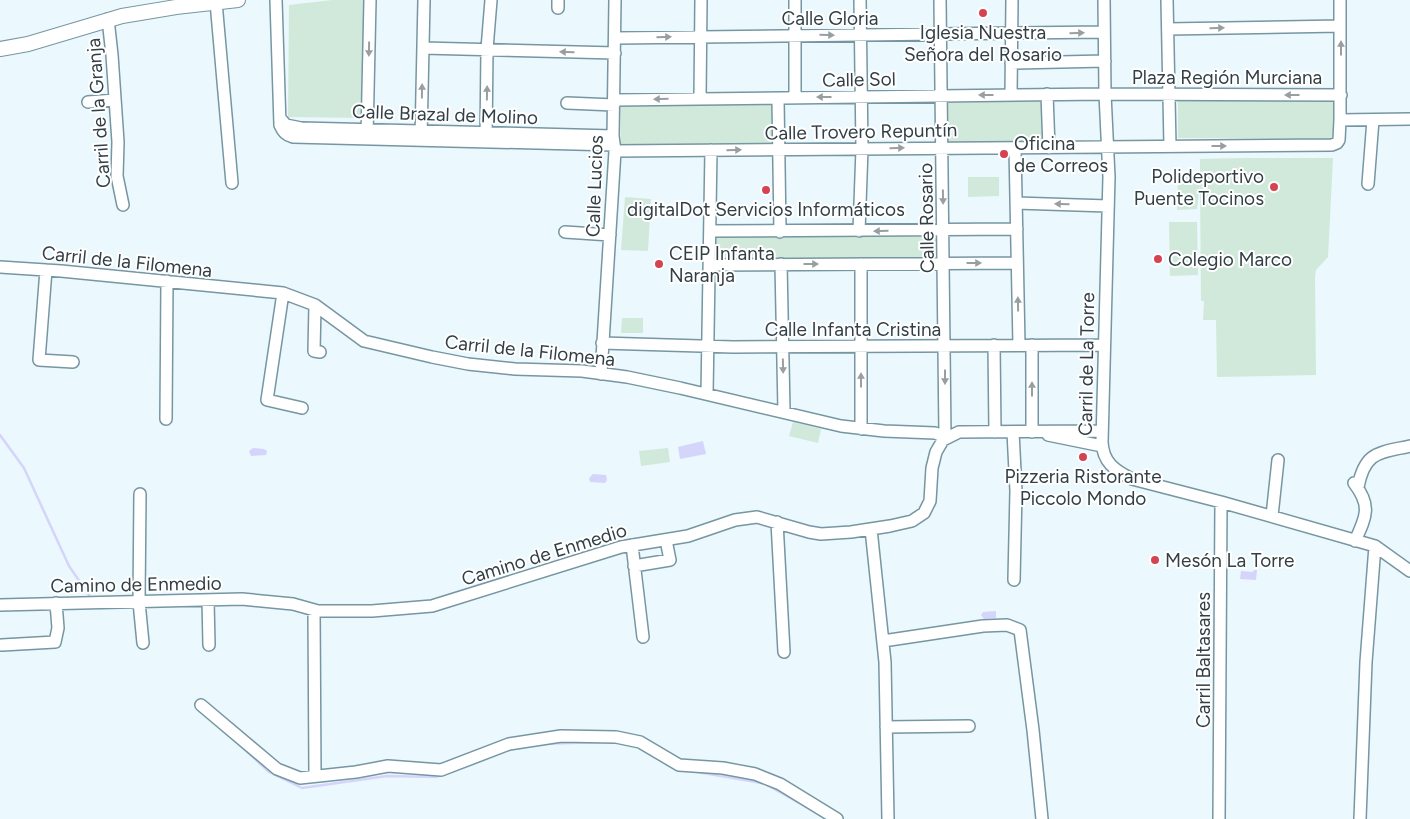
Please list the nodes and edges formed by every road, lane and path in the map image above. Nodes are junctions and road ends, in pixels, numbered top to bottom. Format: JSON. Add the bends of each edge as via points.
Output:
{"nodes":[{"id":1,"x":238,"y":0,"type":"edge"},
{"id":2,"x":276,"y":0,"type":"edge"},
{"id":3,"x":370,"y":0,"type":"edge"},
{"id":4,"x":424,"y":0,"type":"edge"},
{"id":5,"x":491,"y":0,"type":"edge"},
{"id":6,"x":615,"y":0,"type":"edge"},
{"id":7,"x":701,"y":0,"type":"edge"},
{"id":8,"x":795,"y":0,"type":"edge"},
{"id":9,"x":860,"y":0,"type":"edge"},
{"id":10,"x":940,"y":0,"type":"edge"},
{"id":11,"x":1012,"y":0,"type":"edge"},
{"id":12,"x":1104,"y":0,"type":"edge"},
{"id":13,"x":1167,"y":0,"type":"edge"},
{"id":14,"x":1340,"y":0,"type":"edge"},
{"id":15,"x":216,"y":2,"type":"junction"},
{"id":16,"x":176,"y":3,"type":"edge"},
{"id":17,"x":108,"y":19,"type":"junction"},
{"id":18,"x":1340,"y":26,"type":"junction"},
{"id":19,"x":1168,"y":29,"type":"junction"},
{"id":20,"x":1104,"y":32,"type":"junction"},
{"id":21,"x":940,"y":34,"type":"junction"},
{"id":22,"x":1012,"y":34,"type":"junction"},
{"id":23,"x":795,"y":35,"type":"junction"},
{"id":24,"x":861,"y":36,"type":"junction"},
{"id":25,"x":701,"y":37,"type":"junction"},
{"id":26,"x":616,"y":38,"type":"junction"},
{"id":27,"x":423,"y":48,"type":"junction"},
{"id":28,"x":0,"y":49,"type":"edge"},
{"id":29,"x":487,"y":49,"type":"junction"},
{"id":30,"x":615,"y":53,"type":"junction"},
{"id":31,"x":1105,"y":61,"type":"junction"},
{"id":32,"x":1011,"y":63,"type":"junction"},
{"id":33,"x":1047,"y":94,"type":"junction"},
{"id":34,"x":1105,"y":94,"type":"junction"},
{"id":35,"x":1169,"y":94,"type":"junction"},
{"id":36,"x":1011,"y":95,"type":"junction"},
{"id":37,"x":1341,"y":95,"type":"junction"},
{"id":38,"x":940,"y":96,"type":"junction"},
{"id":39,"x":862,"y":97,"type":"junction"},
{"id":40,"x":700,"y":98,"type":"junction"},
{"id":41,"x":795,"y":98,"type":"junction"},
{"id":42,"x":778,"y":99,"type":"junction"},
{"id":43,"x":115,"y":100,"type":"junction"},
{"id":44,"x":88,"y":102,"type":"dead end"},
{"id":45,"x":614,"y":102,"type":"junction"},
{"id":46,"x":567,"y":103,"type":"dead end"},
{"id":47,"x":1410,"y":119,"type":"edge"},
{"id":48,"x":1340,"y":120,"type":"junction"},
{"id":49,"x":1373,"y":120,"type":"junction"},
{"id":50,"x":367,"y":134,"type":"junction"},
{"id":51,"x":421,"y":136,"type":"junction"},
{"id":52,"x":486,"y":137,"type":"junction"},
{"id":53,"x":614,"y":144,"type":"junction"},
{"id":54,"x":1108,"y":146,"type":"junction"},
{"id":55,"x":1170,"y":146,"type":"junction"},
{"id":56,"x":942,"y":148,"type":"junction"},
{"id":57,"x":1015,"y":148,"type":"junction"},
{"id":58,"x":1049,"y":148,"type":"junction"},
{"id":59,"x":862,"y":149,"type":"junction"},
{"id":60,"x":711,"y":150,"type":"junction"},
{"id":61,"x":779,"y":150,"type":"junction"},
{"id":62,"x":232,"y":183,"type":"dead end"},
{"id":63,"x":1368,"y":184,"type":"dead end"},
{"id":64,"x":1016,"y":202,"type":"junction"},
{"id":65,"x":123,"y":205,"type":"dead end"},
{"id":66,"x":1108,"y":206,"type":"junction"},
{"id":67,"x":1017,"y":229,"type":"junction"},
{"id":68,"x":943,"y":230,"type":"junction"},
{"id":69,"x":710,"y":231,"type":"junction"},
{"id":70,"x":860,"y":231,"type":"junction"},
{"id":71,"x":564,"y":232,"type":"dead end"},
{"id":72,"x":780,"y":232,"type":"junction"},
{"id":73,"x":610,"y":235,"type":"junction"},
{"id":74,"x":944,"y":263,"type":"junction"},
{"id":75,"x":1017,"y":263,"type":"junction"},
{"id":76,"x":781,"y":264,"type":"junction"},
{"id":77,"x":861,"y":264,"type":"junction"},
{"id":78,"x":710,"y":265,"type":"junction"},
{"id":79,"x":0,"y":266,"type":"edge"},
{"id":80,"x":46,"y":270,"type":"junction"},
{"id":81,"x":167,"y":281,"type":"junction"},
{"id":82,"x":282,"y":293,"type":"junction"},
{"id":83,"x":315,"y":305,"type":"junction"},
{"id":84,"x":602,"y":343,"type":"junction"},
{"id":85,"x":1019,"y":345,"type":"junction"},
{"id":86,"x":1032,"y":345,"type":"junction"},
{"id":87,"x":1104,"y":345,"type":"junction"},
{"id":88,"x":709,"y":346,"type":"junction"},
{"id":89,"x":861,"y":346,"type":"junction"},
{"id":90,"x":945,"y":346,"type":"junction"},
{"id":91,"x":994,"y":346,"type":"junction"},
{"id":92,"x":783,"y":347,"type":"junction"},
{"id":93,"x":320,"y":352,"type":"dead end"},
{"id":94,"x":73,"y":362,"type":"dead end"},
{"id":95,"x":601,"y":374,"type":"junction"},
{"id":96,"x":707,"y":394,"type":"junction"},
{"id":97,"x":302,"y":408,"type":"dead end"},
{"id":98,"x":784,"y":411,"type":"junction"},
{"id":99,"x":166,"y":419,"type":"dead end"},
{"id":100,"x":860,"y":429,"type":"junction"},
{"id":101,"x":1102,"y":431,"type":"junction"},
{"id":102,"x":995,"y":432,"type":"junction"},
{"id":103,"x":1013,"y":432,"type":"junction"},
{"id":104,"x":1032,"y":432,"type":"junction"},
{"id":105,"x":945,"y":437,"type":"junction"},
{"id":106,"x":1102,"y":446,"type":"junction"},
{"id":107,"x":1410,"y":446,"type":"edge"},
{"id":108,"x":1278,"y":460,"type":"dead end"},
{"id":109,"x":140,"y":494,"type":"dead end"},
{"id":110,"x":1221,"y":502,"type":"junction"},
{"id":111,"x":1272,"y":516,"type":"junction"},
{"id":112,"x":777,"y":522,"type":"junction"},
{"id":113,"x":871,"y":529,"type":"junction"},
{"id":114,"x":666,"y":540,"type":"junction"},
{"id":115,"x":1355,"y":541,"type":"junction"},
{"id":116,"x":632,"y":545,"type":"junction"},
{"id":117,"x":1374,"y":546,"type":"junction"},
{"id":118,"x":634,"y":566,"type":"junction"},
{"id":119,"x":1410,"y":571,"type":"edge"},
{"id":120,"x":1014,"y":580,"type":"dead end"},
{"id":121,"x":208,"y":600,"type":"junction"},
{"id":122,"x":139,"y":602,"type":"junction"},
{"id":123,"x":56,"y":603,"type":"junction"},
{"id":124,"x":0,"y":605,"type":"edge"},
{"id":125,"x":314,"y":610,"type":"junction"},
{"id":126,"x":643,"y":637,"type":"dead end"},
{"id":127,"x":882,"y":641,"type":"junction"},
{"id":128,"x":143,"y":643,"type":"dead end"},
{"id":129,"x":2,"y":645,"type":"dead end"},
{"id":130,"x":209,"y":645,"type":"dead end"},
{"id":131,"x":784,"y":652,"type":"dead end"},
{"id":132,"x":201,"y":706,"type":"dead end"},
{"id":133,"x":969,"y":726,"type":"dead end"},
{"id":134,"x":886,"y":727,"type":"junction"},
{"id":135,"x":315,"y":776,"type":"junction"},
{"id":136,"x":837,"y":819,"type":"edge"},
{"id":137,"x":888,"y":819,"type":"edge"},
{"id":138,"x":1042,"y":819,"type":"edge"},
{"id":139,"x":1220,"y":819,"type":"edge"},
{"id":140,"x":1360,"y":819,"type":"edge"}],
"edges":[{"from":1,"to":15,"type":"main road"},
{"from":2,"to":50,"type":"street","name":"Calle Trovero Repuntín","via":[[282,129],[293,137]]},
{"from":3,"to":50,"type":"street","one_way":true},
{"from":4,"to":27,"type":"street"},
{"from":5,"to":29,"type":"street"},
{"from":6,"to":26,"type":"street","name":"Calle Lucios"},
{"from":7,"to":25,"type":"street"},
{"from":8,"to":23,"type":"street"},
{"from":9,"to":24,"type":"street"},
{"from":10,"to":21,"type":"street","name":"Calle Rosario"},
{"from":11,"to":22,"type":"street"},
{"from":12,"to":20,"type":"street","name":"Carril de La Torre"},
{"from":13,"to":19,"type":"street"},
{"from":14,"to":18,"type":"street"},
{"from":15,"to":16,"type":"main road"},
{"from":15,"to":62,"type":"street"},
{"from":16,"to":17,"type":"main road"},
{"from":17,"to":28,"type":"main road","via":[[46,39]]},
{"from":17,"to":43,"type":"street","name":"Carril de la Granja"},
{"from":19,"to":18,"type":"street","one_way":true},
{"from":37,"to":18,"type":"street","one_way":true},
{"from":19,"to":35,"type":"street"},
{"from":22,"to":20,"type":"street","name":"Calle Gloria","one_way":true},
{"from":20,"to":31,"type":"street","name":"Carril de La Torre"},
{"from":21,"to":22,"type":"street","name":"Calle Gloria"},
{"from":21,"to":24,"type":"street","name":"Calle Gloria"},
{"from":21,"to":38,"type":"street","name":"Calle Rosario"},
{"from":22,"to":32,"type":"street"},
{"from":23,"to":24,"type":"street","name":"Calle Gloria","one_way":true},
{"from":23,"to":25,"type":"street","name":"Calle Gloria"},
{"from":23,"to":41,"type":"street"},
{"from":24,"to":39,"type":"street"},
{"from":26,"to":25,"type":"street","name":"Calle Gloria","one_way":true},
{"from":25,"to":40,"type":"street"},
{"from":26,"to":30,"type":"street","name":"Calle Lucios"},
{"from":27,"to":29,"type":"street"},
{"from":51,"to":27,"type":"street","one_way":true},
{"from":30,"to":29,"type":"street","one_way":true},
{"from":52,"to":29,"type":"street","one_way":true},
{"from":30,"to":45,"type":"street","name":"Calle Lucios"},
{"from":31,"to":32,"type":"street"},
{"from":31,"to":34,"type":"street","name":"Carril de La Torre"},
{"from":32,"to":36,"type":"street"},
{"from":33,"to":34,"type":"street","name":"Calle Sol"},
{"from":33,"to":36,"type":"street","name":"Calle Sol"},
{"from":33,"to":58,"type":"street"},
{"from":34,"to":35,"type":"street","name":"Plaza Región Murciana"},
{"from":34,"to":54,"type":"street","name":"Carril de La Torre"},
{"from":37,"to":35,"type":"street","name":"Plaza Región Murciana","one_way":true},
{"from":35,"to":55,"type":"street"},
{"from":36,"to":38,"type":"street","name":"Calle Sol","one_way":true},
{"from":37,"to":48,"type":"street","name":"Plaza Región Murciana"},
{"from":38,"to":39,"type":"street","name":"Calle Sol"},
{"from":38,"to":56,"type":"street","name":"Calle Rosario"},
{"from":39,"to":41,"type":"street","name":"Calle Sol","one_way":true},
{"from":39,"to":59,"type":"street"},
{"from":40,"to":42,"type":"street","name":"Calle Sol"},
{"from":40,"to":45,"type":"street","name":"Calle Sol","one_way":true},
{"from":41,"to":42,"type":"street","name":"Calle Sol"},
{"from":42,"to":61,"type":"street"},
{"from":43,"to":44,"type":"street"},
{"from":43,"to":65,"type":"street","name":"Carril de la Granja","via":[[117,176]]},
{"from":45,"to":46,"type":"street","name":"Calle Sol"},
{"from":45,"to":53,"type":"street","name":"Calle Lucios"},
{"from":47,"to":49,"type":"street"},
{"from":48,"to":49,"type":"street"},
{"from":55,"to":48,"type":"street","name":"Plaza Región Murciana","one_way":true,"via":[[1332,145],[1339,140]]},
{"from":49,"to":63,"type":"street"},
{"from":50,"to":51,"type":"street","name":"Calle Trovero Repuntín"},
{"from":51,"to":52,"type":"street","name":"Calle Trovero Repuntín"},
{"from":52,"to":53,"type":"street","name":"Calle Trovero Repuntín"},
{"from":53,"to":60,"type":"street","name":"Calle Trovero Repuntín"},
{"from":53,"to":73,"type":"street","name":"Calle Lucios"},
{"from":54,"to":55,"type":"street","name":"Plaza Región Murciana"},
{"from":54,"to":58,"type":"street","name":"Calle Trovero Repuntín"},
{"from":54,"to":66,"type":"street","name":"Carril de La Torre"},
{"from":56,"to":57,"type":"street","name":"Calle Trovero Repuntín"},
{"from":59,"to":56,"type":"street","name":"Calle Trovero Repuntín","one_way":true},
{"from":56,"to":68,"type":"street","name":"Calle Rosario","one_way":true},
{"from":57,"to":58,"type":"street","name":"Calle Trovero Repuntín"},
{"from":57,"to":64,"type":"street"},
{"from":59,"to":61,"type":"street","name":"Calle Trovero Repuntín"},
{"from":59,"to":70,"type":"street"},
{"from":60,"to":61,"type":"street","name":"Calle Trovero Repuntín","one_way":true},
{"from":60,"to":69,"type":"street"},
{"from":61,"to":72,"type":"street"},
{"from":66,"to":64,"type":"street","one_way":true},
{"from":64,"to":67,"type":"street"},
{"from":66,"to":87,"type":"street","name":"Carril de La Torre"},
{"from":67,"to":68,"type":"street"},
{"from":67,"to":75,"type":"street"},
{"from":68,"to":70,"type":"street","one_way":true},
{"from":68,"to":74,"type":"street","name":"Calle Rosario"},
{"from":69,"to":72,"type":"street"},
{"from":69,"to":78,"type":"street"},
{"from":70,"to":72,"type":"street"},
{"from":71,"to":73,"type":"street"},
{"from":73,"to":84,"type":"street","name":"Calle Lucios"},
{"from":74,"to":75,"type":"street","one_way":true},
{"from":74,"to":77,"type":"street"},
{"from":74,"to":90,"type":"street","name":"Calle Rosario"},
{"from":85,"to":75,"type":"street","one_way":true},
{"from":76,"to":77,"type":"street","one_way":true},
{"from":76,"to":78,"type":"street"},
{"from":76,"to":92,"type":"street"},
{"from":77,"to":89,"type":"street"},
{"from":78,"to":88,"type":"street"},
{"from":79,"to":80,"type":"street","name":"Carril de la Filomena"},
{"from":80,"to":81,"type":"street","name":"Carril de la Filomena"},
{"from":80,"to":94,"type":"street","via":[[39,360]]},
{"from":81,"to":82,"type":"street","name":"Carril de la Filomena"},
{"from":81,"to":99,"type":"street"},
{"from":82,"to":83,"type":"street","name":"Carril de la Filomena"},
{"from":82,"to":97,"type":"street","via":[[267,400]]},
{"from":83,"to":93,"type":"street","via":[[314,351]]},
{"from":83,"to":95,"type":"street","name":"Carril de la Filomena","via":[[364,340],[432,357],[515,369]]},
{"from":84,"to":88,"type":"street","name":"Calle Infanta Cristina"},
{"from":84,"to":95,"type":"street","name":"Calle Lucios"},
{"from":85,"to":86,"type":"street","name":"Calle Infanta Cristina"},
{"from":85,"to":91,"type":"street","name":"Calle Infanta Cristina"},
{"from":86,"to":87,"type":"street","name":"Calle Infanta Cristina"},
{"from":104,"to":86,"type":"street","one_way":true},
{"from":87,"to":101,"type":"street","name":"Carril de La Torre"},
{"from":88,"to":92,"type":"street","name":"Calle Infanta Cristina"},
{"from":88,"to":96,"type":"street"},
{"from":89,"to":90,"type":"street","name":"Calle Infanta Cristina"},
{"from":89,"to":92,"type":"street","name":"Calle Infanta Cristina"},
{"from":100,"to":89,"type":"street","one_way":true},
{"from":90,"to":91,"type":"street","name":"Calle Infanta Cristina"},
{"from":90,"to":105,"type":"street","name":"Calle Rosario","one_way":true},
{"from":91,"to":102,"type":"street"},
{"from":92,"to":98,"type":"street","one_way":true},
{"from":95,"to":96,"type":"street","name":"Carril de la Filomena"},
{"from":96,"to":98,"type":"street","name":"Carril de la Filomena"},
{"from":98,"to":100,"type":"street","name":"Carril de la Filomena"},
{"from":100,"to":105,"type":"street","name":"Carril de la Filomena","via":[[935,432]]},
{"from":101,"to":104,"type":"street"},
{"from":101,"to":106,"type":"street","name":"Carril de La Torre"},
{"from":102,"to":103,"type":"street"},
{"from":102,"to":105,"type":"street","via":[[959,432]]},
{"from":103,"to":104,"type":"street"},
{"from":103,"to":120,"type":"street","via":[[1016,491]]},
{"from":104,"to":106,"type":"street"},
{"from":105,"to":113,"type":"street","name":"Camino de Enmedio","via":[[934,460],[930,501],[924,513],[912,521]]},
{"from":106,"to":110,"type":"street","name":"Carril de La Torre","via":[[1111,467],[1132,479]]},
{"from":107,"to":115,"type":"street","via":[[1376,453],[1364,467],[1355,484],[1367,510]]},
{"from":108,"to":111,"type":"street"},
{"from":109,"to":122,"type":"street"},
{"from":110,"to":111,"type":"street","name":"Carril de La Torre"},
{"from":110,"to":139,"type":"street","name":"Carril Baltasares"},
{"from":111,"to":115,"type":"street","name":"Carril de La Torre"},
{"from":112,"to":113,"type":"street","name":"Camino de Enmedio","via":[[822,534]]},
{"from":112,"to":114,"type":"street","name":"Camino de Enmedio","via":[[757,517],[734,520]]},
{"from":112,"to":131,"type":"street"},
{"from":113,"to":127,"type":"street"},
{"from":114,"to":116,"type":"street","name":"Camino de Enmedio"},
{"from":114,"to":118,"type":"street","via":[[670,560]]},
{"from":115,"to":117,"type":"street","name":"Carril de La Torre"},
{"from":116,"to":118,"type":"street"},
{"from":116,"to":125,"type":"street","name":"Camino de Enmedio","via":[[432,606],[372,611]]},
{"from":117,"to":119,"type":"street","name":"Carril de La Torre"},
{"from":117,"to":140,"type":"street"},
{"from":118,"to":126,"type":"street"},
{"from":121,"to":122,"type":"street","name":"Camino de Enmedio"},
{"from":121,"to":125,"type":"street","name":"Camino de Enmedio","via":[[251,600],[293,604]]},
{"from":121,"to":130,"type":"street"},
{"from":122,"to":123,"type":"street","name":"Camino de Enmedio"},
{"from":122,"to":128,"type":"street"},
{"from":123,"to":124,"type":"street","name":"Camino de Enmedio"},
{"from":123,"to":129,"type":"street","via":[[56,642]]},
{"from":125,"to":135,"type":"street"},
{"from":127,"to":134,"type":"street"},
{"from":127,"to":138,"type":"street","via":[[983,626],[1007,625],[1020,630]]},
{"from":132,"to":135,"type":"street","via":[[277,769],[300,778]]},
{"from":133,"to":134,"type":"street"},
{"from":134,"to":137,"type":"street"},
{"from":135,"to":136,"type":"street","via":[[388,766],[441,770],[509,744],[561,736],[616,737],[640,742],[679,765],[755,774],[780,784]]}]}
